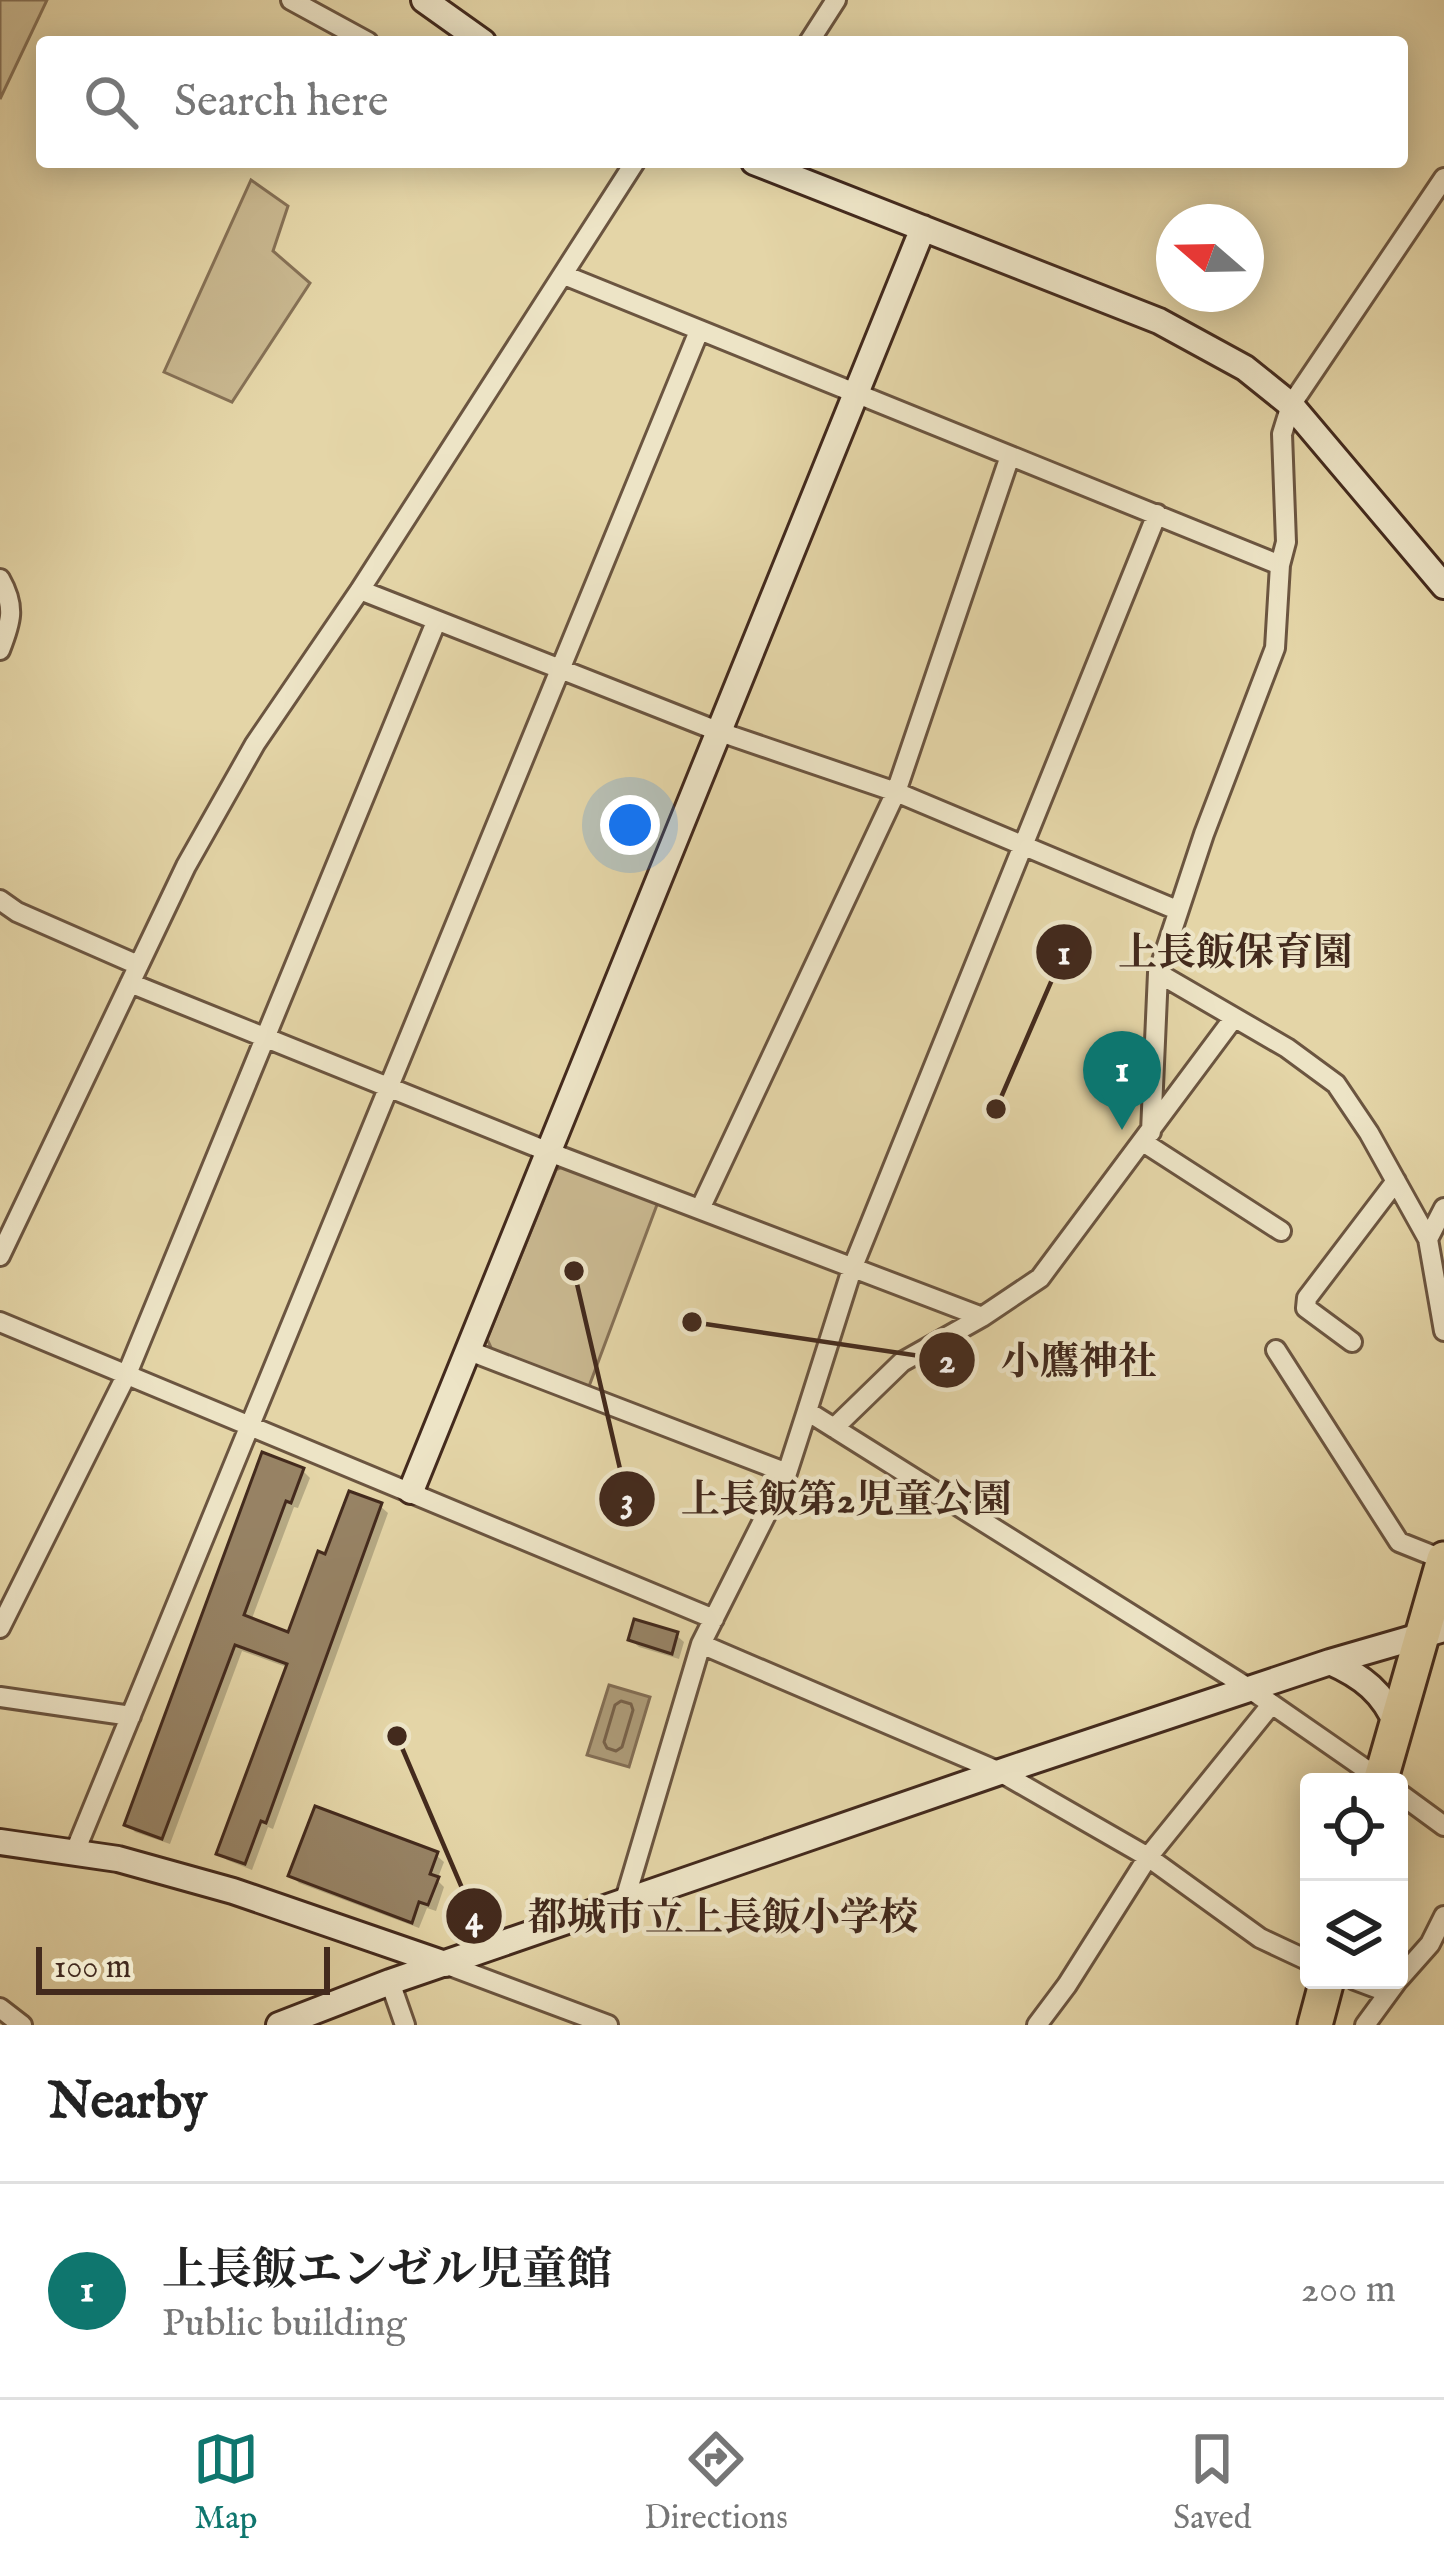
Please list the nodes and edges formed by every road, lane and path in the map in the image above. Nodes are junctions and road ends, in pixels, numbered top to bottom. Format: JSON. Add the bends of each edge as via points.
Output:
{"nodes":[{"id":1,"x":290,"y":0,"type":"edge"},
{"id":2,"x":424,"y":0,"type":"edge"},
{"id":3,"x":836,"y":0,"type":"edge"},
{"id":4,"x":357,"y":36,"type":"edge"},
{"id":5,"x":475,"y":36,"type":"edge"},
{"id":6,"x":813,"y":36,"type":"edge"},
{"id":7,"x":631,"y":168,"type":"edge"},
{"id":8,"x":769,"y":168,"type":"edge"},
{"id":9,"x":1444,"y":178,"type":"edge"},
{"id":10,"x":923,"y":228,"type":"junction"},
{"id":11,"x":564,"y":275,"type":"junction"},
{"id":12,"x":699,"y":332,"type":"junction"},
{"id":13,"x":858,"y":395,"type":"junction"},
{"id":14,"x":1291,"y":405,"type":"junction"},
{"id":15,"x":1010,"y":456,"type":"junction"},
{"id":16,"x":1157,"y":514,"type":"junction"},
{"id":17,"x":1280,"y":565,"type":"junction"},
{"id":18,"x":0,"y":579,"type":"edge"},
{"id":19,"x":1444,"y":586,"type":"edge"},
{"id":20,"x":361,"y":590,"type":"junction"},
{"id":21,"x":436,"y":622,"type":"junction"},
{"id":22,"x":0,"y":650,"type":"edge"},
{"id":23,"x":561,"y":669,"type":"junction"},
{"id":24,"x":720,"y":732,"type":"junction"},
{"id":25,"x":896,"y":792,"type":"junction"},
{"id":26,"x":1026,"y":844,"type":"junction"},
{"id":27,"x":0,"y":900,"type":"edge"},
{"id":28,"x":1177,"y":910,"type":"junction"},
{"id":29,"x":1158,"y":973,"type":"junction"},
{"id":30,"x":134,"y":974,"type":"junction"},
{"id":31,"x":1233,"y":1019,"type":"junction"},
{"id":32,"x":266,"y":1040,"type":"junction"},
{"id":33,"x":392,"y":1088,"type":"junction"},
{"id":34,"x":1147,"y":1137,"type":"junction"},
{"id":35,"x":549,"y":1152,"type":"junction"},
{"id":36,"x":1396,"y":1181,"type":"junction"},
{"id":37,"x":1444,"y":1208,"type":"edge"},
{"id":38,"x":700,"y":1209,"type":"junction"},
{"id":39,"x":1281,"y":1231,"type":"dead end"},
{"id":40,"x":1429,"y":1239,"type":"junction"},
{"id":41,"x":0,"y":1256,"type":"edge"},
{"id":42,"x":852,"y":1269,"type":"junction"},
{"id":43,"x":982,"y":1317,"type":"junction"},
{"id":44,"x":0,"y":1322,"type":"edge"},
{"id":45,"x":1444,"y":1330,"type":"edge"},
{"id":46,"x":1352,"y":1342,"type":"dead end"},
{"id":47,"x":467,"y":1350,"type":"junction"},
{"id":48,"x":1276,"y":1350,"type":"dead end"},
{"id":49,"x":127,"y":1374,"type":"junction"},
{"id":50,"x":807,"y":1412,"type":"junction"},
{"id":51,"x":251,"y":1427,"type":"junction"},
{"id":52,"x":833,"y":1428,"type":"junction"},
{"id":53,"x":787,"y":1473,"type":"junction"},
{"id":54,"x":411,"y":1491,"type":"junction"},
{"id":55,"x":1444,"y":1560,"type":"edge"},
{"id":56,"x":714,"y":1619,"type":"junction"},
{"id":57,"x":0,"y":1628,"type":"edge"},
{"id":58,"x":1434,"y":1632,"type":"edge"},
{"id":59,"x":701,"y":1644,"type":"junction"},
{"id":60,"x":1330,"y":1662,"type":"junction"},
{"id":61,"x":1250,"y":1689,"type":"junction"},
{"id":62,"x":0,"y":1697,"type":"edge"},
{"id":63,"x":1271,"y":1705,"type":"junction"},
{"id":64,"x":131,"y":1716,"type":"junction"},
{"id":65,"x":1397,"y":1726,"type":"junction"},
{"id":66,"x":1000,"y":1772,"type":"junction"},
{"id":67,"x":1370,"y":1773,"type":"edge"},
{"id":68,"x":1388,"y":1773,"type":"edge"},
{"id":69,"x":1408,"y":1800,"type":"edge"},
{"id":70,"x":1444,"y":1826,"type":"edge"},
{"id":71,"x":0,"y":1842,"type":"edge"},
{"id":72,"x":74,"y":1854,"type":"junction"},
{"id":73,"x":1148,"y":1857,"type":"junction"},
{"id":74,"x":624,"y":1903,"type":"junction"},
{"id":75,"x":1444,"y":1916,"type":"edge"},
{"id":76,"x":1300,"y":1957,"type":"edge"},
{"id":77,"x":445,"y":1964,"type":"junction"},
{"id":78,"x":1408,"y":1969,"type":"edge"},
{"id":79,"x":390,"y":1982,"type":"junction"},
{"id":80,"x":1325,"y":1989,"type":"edge"},
{"id":81,"x":1391,"y":1989,"type":"edge"},
{"id":82,"x":0,"y":2008,"type":"edge"},
{"id":83,"x":22,"y":2025,"type":"edge"},
{"id":84,"x":279,"y":2025,"type":"edge"},
{"id":85,"x":405,"y":2025,"type":"edge"},
{"id":86,"x":608,"y":2025,"type":"edge"},
{"id":87,"x":1037,"y":2025,"type":"edge"},
{"id":88,"x":1315,"y":2025,"type":"edge"},
{"id":89,"x":1365,"y":2025,"type":"edge"}],
"edges":[{"from":1,"to":4,"type":"street"},
{"from":2,"to":5,"type":"street"},
{"from":3,"to":6,"type":"street"},
{"from":7,"to":11,"type":"street"},
{"from":8,"to":10,"type":"street"},
{"from":9,"to":14,"type":"street"},
{"from":10,"to":13,"type":"street"},
{"from":10,"to":14,"type":"street","via":[[1174,328]]},
{"from":11,"to":12,"type":"street"},
{"from":11,"to":20,"type":"street"},
{"from":12,"to":13,"type":"street"},
{"from":12,"to":23,"type":"street"},
{"from":13,"to":15,"type":"street"},
{"from":13,"to":24,"type":"street"},
{"from":14,"to":17,"type":"street","via":[[1282,434]]},
{"from":14,"to":19,"type":"street"},
{"from":15,"to":16,"type":"street"},
{"from":15,"to":25,"type":"street"},
{"from":16,"to":17,"type":"street"},
{"from":16,"to":26,"type":"street"},
{"from":17,"to":28,"type":"street","via":[[1271,667]]},
{"from":18,"to":22,"type":"street","via":[[13,619]]},
{"from":20,"to":21,"type":"street"},
{"from":20,"to":30,"type":"street","via":[[255,744]]},
{"from":21,"to":23,"type":"street"},
{"from":21,"to":32,"type":"street"},
{"from":23,"to":24,"type":"street"},
{"from":23,"to":33,"type":"street"},
{"from":24,"to":25,"type":"street"},
{"from":24,"to":35,"type":"street"},
{"from":25,"to":26,"type":"street"},
{"from":25,"to":38,"type":"street"},
{"from":26,"to":28,"type":"street"},
{"from":26,"to":42,"type":"street"},
{"from":27,"to":30,"type":"street"},
{"from":28,"to":29,"type":"street"},
{"from":29,"to":31,"type":"street"},
{"from":29,"to":34,"type":"street"},
{"from":30,"to":32,"type":"street"},
{"from":30,"to":41,"type":"street"},
{"from":31,"to":34,"type":"street"},
{"from":31,"to":36,"type":"street","via":[[1336,1084]]},
{"from":32,"to":33,"type":"street"},
{"from":32,"to":49,"type":"street"},
{"from":33,"to":35,"type":"street"},
{"from":33,"to":51,"type":"street"},
{"from":34,"to":39,"type":"street"},
{"from":34,"to":43,"type":"street","via":[[1040,1278]]},
{"from":35,"to":38,"type":"street"},
{"from":35,"to":47,"type":"street"},
{"from":36,"to":40,"type":"street"},
{"from":36,"to":46,"type":"street","via":[[1307,1298],[1306,1308]]},
{"from":37,"to":40,"type":"street"},
{"from":38,"to":42,"type":"street"},
{"from":40,"to":45,"type":"street"},
{"from":42,"to":43,"type":"street"},
{"from":42,"to":50,"type":"street"},
{"from":43,"to":52,"type":"street","via":[[902,1362]]},
{"from":44,"to":49,"type":"street"},
{"from":47,"to":53,"type":"street"},
{"from":47,"to":54,"type":"street"},
{"from":48,"to":55,"type":"street","via":[[1399,1542]]},
{"from":49,"to":51,"type":"street"},
{"from":49,"to":57,"type":"street"},
{"from":50,"to":52,"type":"street"},
{"from":50,"to":53,"type":"street"},
{"from":51,"to":54,"type":"street"},
{"from":51,"to":64,"type":"street"},
{"from":52,"to":61,"type":"street"},
{"from":53,"to":56,"type":"street"},
{"from":54,"to":56,"type":"street"},
{"from":55,"to":58,"type":"highway"},
{"from":56,"to":59,"type":"street"},
{"from":58,"to":60,"type":"street"},
{"from":58,"to":65,"type":"highway"},
{"from":59,"to":66,"type":"street"},
{"from":59,"to":74,"type":"street"},
{"from":60,"to":61,"type":"street"},
{"from":60,"to":65,"type":"street","via":[[1373,1687]]},
{"from":61,"to":63,"type":"street"},
{"from":61,"to":66,"type":"street"},
{"from":62,"to":64,"type":"street"},
{"from":63,"to":67,"type":"street"},
{"from":63,"to":73,"type":"street"},
{"from":64,"to":72,"type":"street"},
{"from":65,"to":68,"type":"highway"},
{"from":66,"to":73,"type":"street"},
{"from":66,"to":74,"type":"street"},
{"from":69,"to":70,"type":"street"},
{"from":71,"to":72,"type":"street"},
{"from":72,"to":77,"type":"street","via":[[233,1891]]},
{"from":73,"to":76,"type":"street","via":[[1260,1938]]},
{"from":73,"to":87,"type":"street"},
{"from":74,"to":77,"type":"street"},
{"from":75,"to":78,"type":"street"},
{"from":77,"to":79,"type":"street"},
{"from":77,"to":86,"type":"street"},
{"from":79,"to":84,"type":"street"},
{"from":79,"to":85,"type":"street"},
{"from":80,"to":88,"type":"highway"},
{"from":81,"to":89,"type":"street"},
{"from":82,"to":83,"type":"street"}]}
